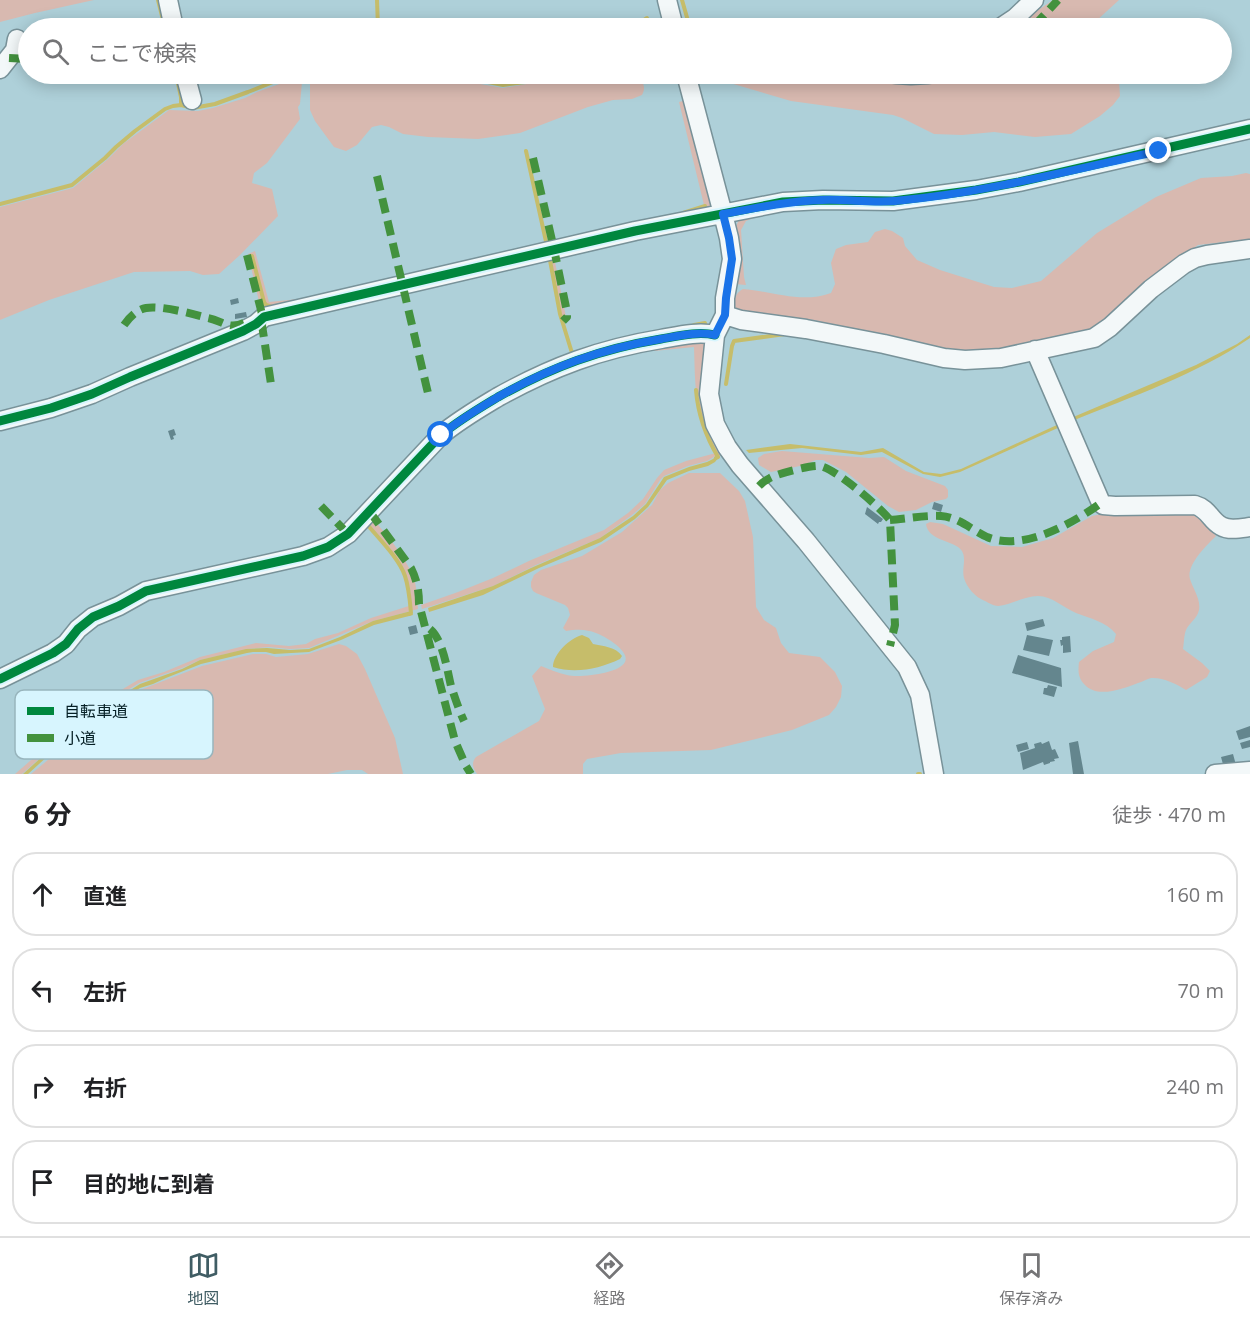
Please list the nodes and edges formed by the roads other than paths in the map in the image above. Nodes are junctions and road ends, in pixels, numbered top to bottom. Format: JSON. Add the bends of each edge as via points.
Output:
{"nodes":[{"id":1,"x":168,"y":0,"type":"edge"},
{"id":2,"x":667,"y":0,"type":"edge"},
{"id":3,"x":1034,"y":0,"type":"edge"},
{"id":4,"x":172,"y":18,"type":"edge"},
{"id":5,"x":672,"y":18,"type":"edge"},
{"id":6,"x":1015,"y":18,"type":"edge"},
{"id":7,"x":17,"y":39,"type":"dead end"},
{"id":8,"x":0,"y":69,"type":"edge"},
{"id":9,"x":188,"y":84,"type":"edge"},
{"id":10,"x":689,"y":84,"type":"edge"},
{"id":11,"x":192,"y":100,"type":"dead end"},
{"id":12,"x":1250,"y":129,"type":"edge"},
{"id":13,"x":723,"y":214,"type":"junction"},
{"id":14,"x":1250,"y":249,"type":"edge"},
{"id":15,"x":725,"y":315,"type":"junction"},
{"id":16,"x":715,"y":335,"type":"junction"},
{"id":17,"x":1035,"y":350,"type":"junction"},
{"id":18,"x":0,"y":421,"type":"edge"},
{"id":19,"x":1250,"y":527,"type":"edge"},
{"id":20,"x":0,"y":679,"type":"edge"},
{"id":21,"x":1250,"y":771,"type":"edge"},
{"id":22,"x":934,"y":774,"type":"edge"},
{"id":23,"x":1215,"y":774,"type":"edge"}],
"edges":[{"from":1,"to":4,"type":"street"},
{"from":2,"to":5,"type":"street"},
{"from":3,"to":6,"type":"street"},
{"from":7,"to":8,"type":"street","via":[[15,50]]},
{"from":9,"to":11,"type":"street"},
{"from":10,"to":13,"type":"street"},
{"from":12,"to":13,"type":"street","via":[[976,190],[893,201],[783,202]]},
{"from":13,"to":15,"type":"street","via":[[732,259]]},
{"from":13,"to":18,"type":"street","via":[[264,317],[243,331],[92,394]]},
{"from":14,"to":17,"type":"street","via":[[1191,260],[1094,338]]},
{"from":15,"to":16,"type":"street"},
{"from":15,"to":17,"type":"street","via":[[873,341],[944,358],[1001,358]]},
{"from":16,"to":20,"type":"street","via":[[633,343],[549,370],[453,424],[348,534],[328,547],[146,591],[93,617],[53,653]]},
{"from":16,"to":22,"type":"street","via":[[709,394],[715,424],[740,465],[907,667],[920,695]]},
{"from":17,"to":19,"type":"street","via":[[1103,505],[1195,505],[1222,527]]},
{"from":21,"to":23,"type":"street"}]}
